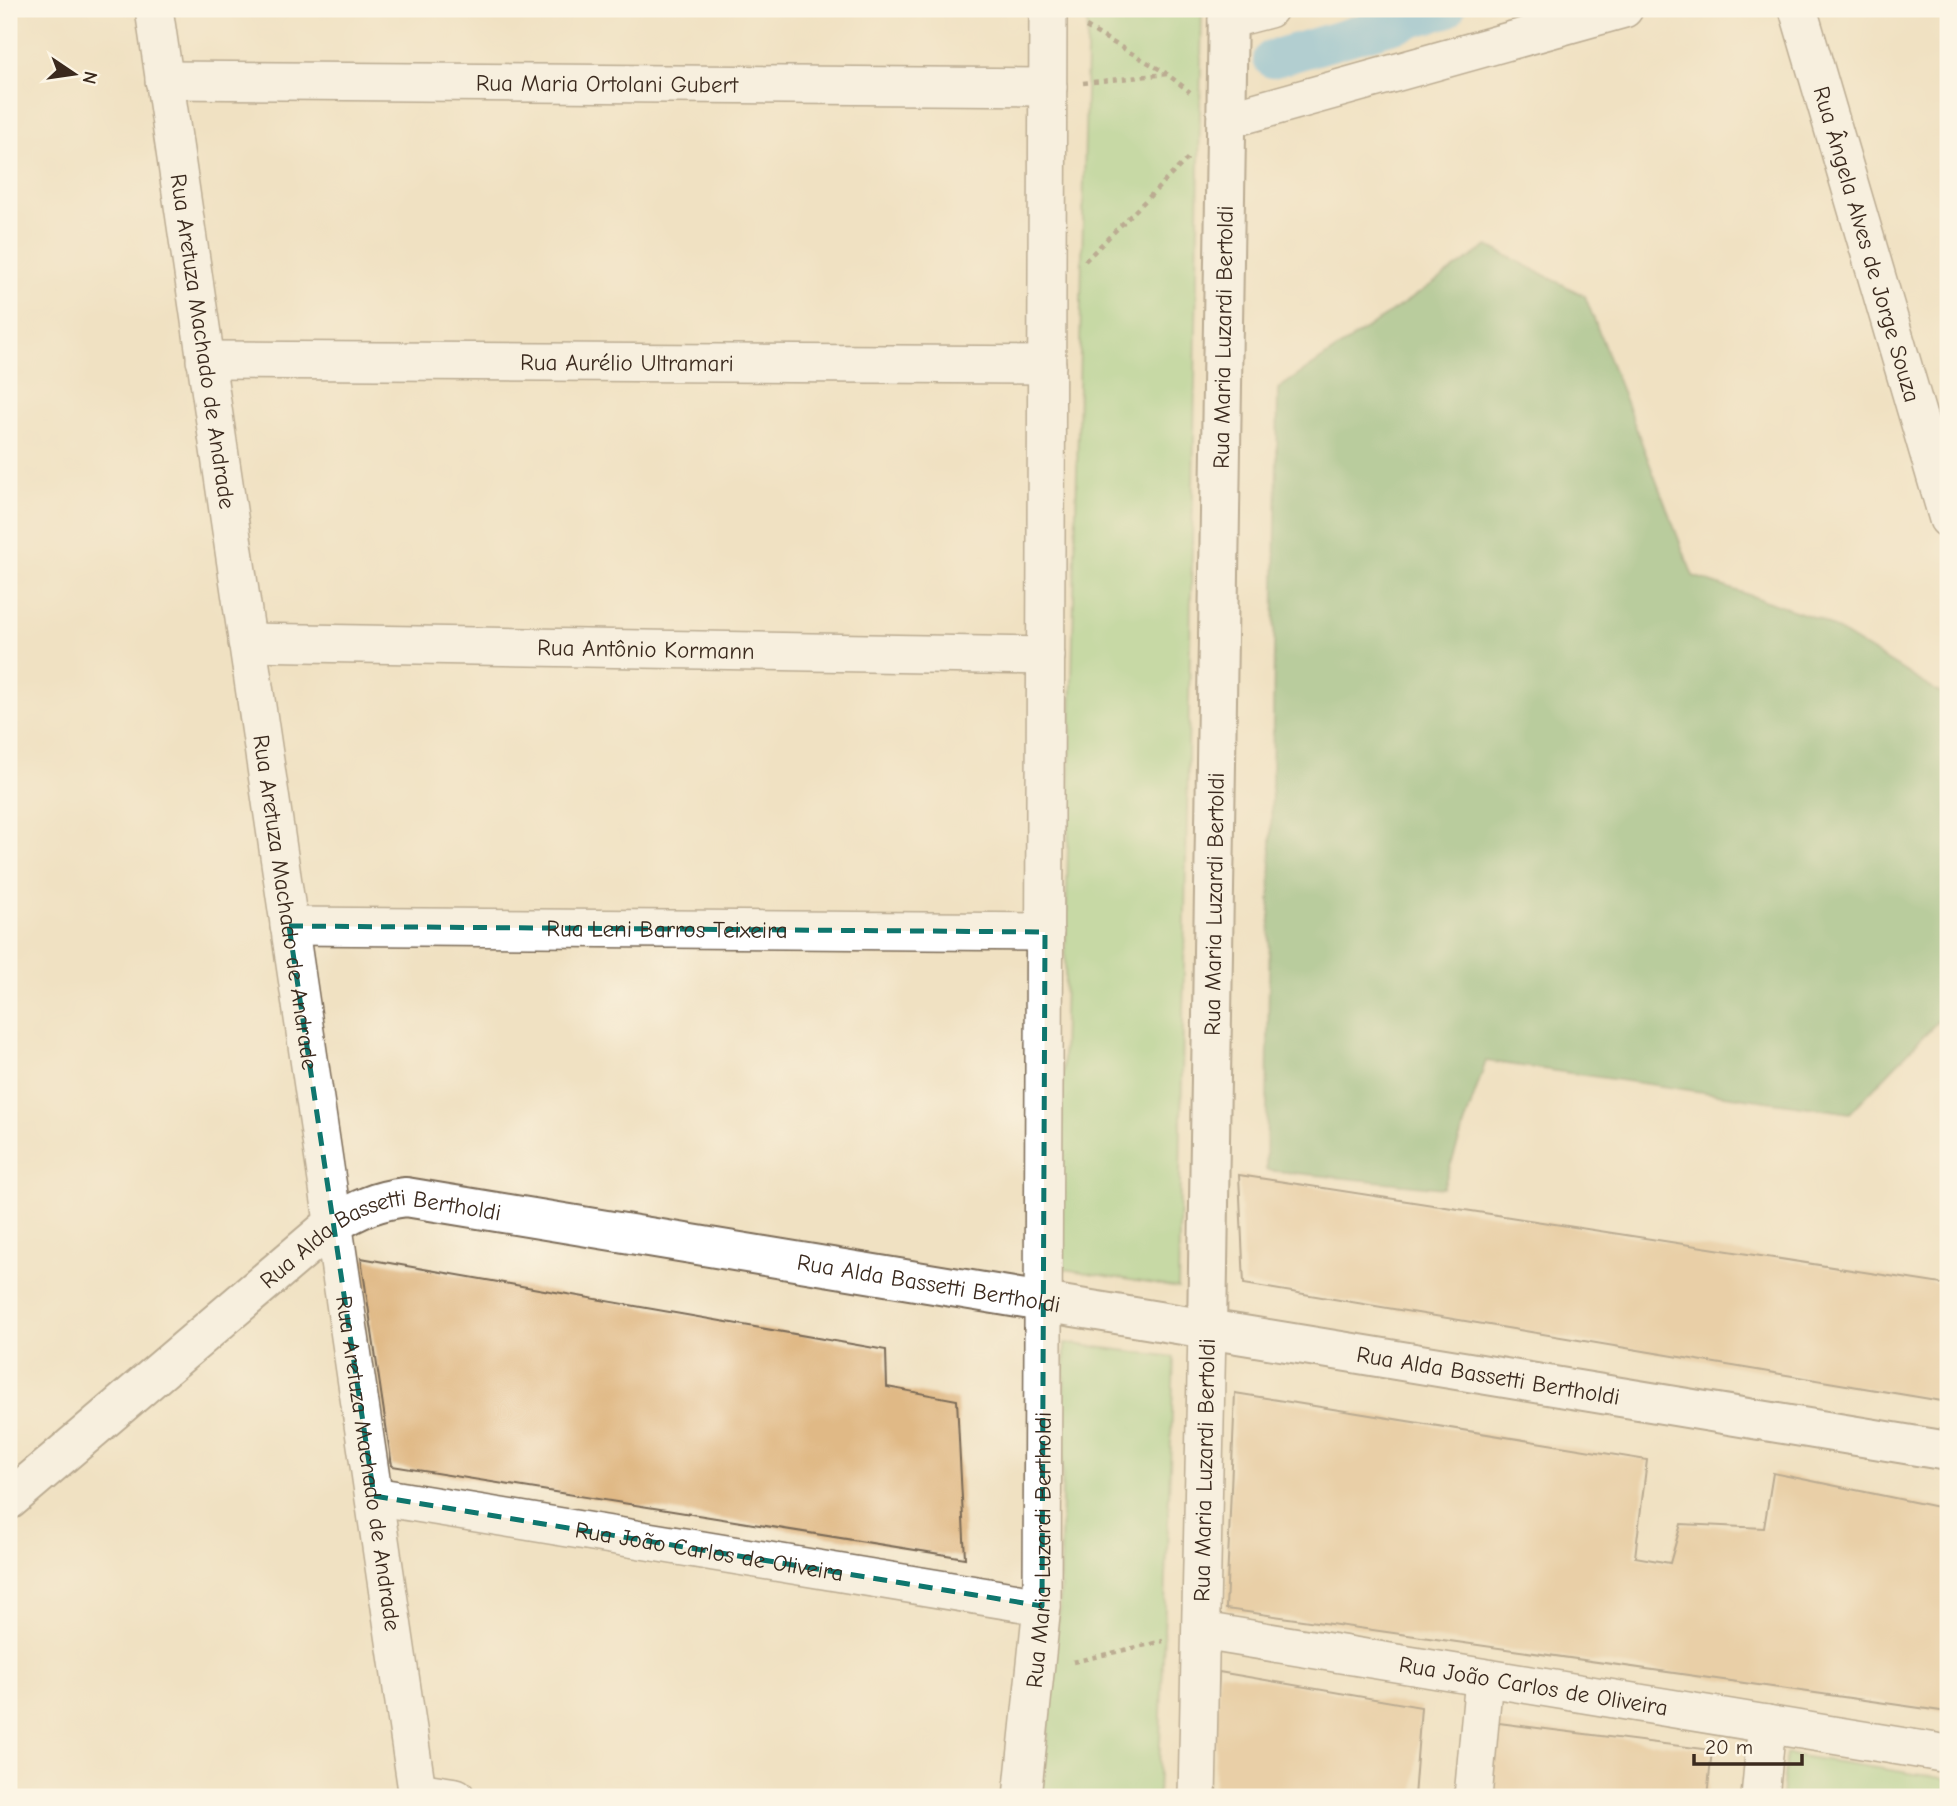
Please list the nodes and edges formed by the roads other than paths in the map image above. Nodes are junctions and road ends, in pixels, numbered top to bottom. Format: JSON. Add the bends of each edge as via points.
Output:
{"nodes":[{"id":1,"x":154,"y":9,"type":"edge"},
{"id":2,"x":1269,"y":9,"type":"edge"},
{"id":3,"x":1624,"y":9,"type":"edge"},
{"id":4,"x":1798,"y":9,"type":"edge"},
{"id":5,"x":1062,"y":15,"type":"edge"},
{"id":6,"x":1228,"y":15,"type":"edge"},
{"id":7,"x":164,"y":80,"type":"junction"},
{"id":8,"x":1048,"y":87,"type":"junction"},
{"id":9,"x":1226,"y":120,"type":"junction"},
{"id":10,"x":205,"y":360,"type":"junction"},
{"id":11,"x":1046,"y":365,"type":"junction"},
{"id":12,"x":1948,"y":519,"type":"edge"},
{"id":13,"x":247,"y":642,"type":"junction"},
{"id":14,"x":1046,"y":656,"type":"junction"},
{"id":15,"x":289,"y":926,"type":"junction"},
{"id":16,"x":1045,"y":932,"type":"junction"},
{"id":17,"x":334,"y":1224,"type":"junction"},
{"id":18,"x":1044,"y":1302,"type":"junction"},
{"id":19,"x":1207,"y":1329,"type":"junction"},
{"id":20,"x":1948,"y":1451,"type":"edge"},
{"id":21,"x":374,"y":1496,"type":"junction"},
{"id":22,"x":9,"y":1500,"type":"edge"},
{"id":23,"x":1042,"y":1606,"type":"junction"},
{"id":24,"x":1202,"y":1632,"type":"junction"},
{"id":25,"x":1484,"y":1678,"type":"junction"},
{"id":26,"x":1767,"y":1724,"type":"junction"},
{"id":27,"x":1948,"y":1754,"type":"edge"},
{"id":28,"x":417,"y":1794,"type":"edge"},
{"id":29,"x":456,"y":1797,"type":"edge"},
{"id":30,"x":1021,"y":1797,"type":"edge"},
{"id":31,"x":1197,"y":1797,"type":"edge"},
{"id":32,"x":1473,"y":1797,"type":"edge"},
{"id":33,"x":1760,"y":1797,"type":"edge"}],
"edges":[{"from":1,"to":7,"type":"street","name":"Rua Aretuza Machado de Andrade"},
{"from":2,"to":6,"type":"street"},
{"from":3,"to":9,"type":"street"},
{"from":4,"to":12,"type":"street","name":"Rua Ângela Alves de Jorge Souza"},
{"from":5,"to":8,"type":"street"},
{"from":6,"to":9,"type":"street","name":"Rua Maria Luzardi Bertoldi"},
{"from":7,"to":8,"type":"street","name":"Rua Maria Ortolani Gubert"},
{"from":7,"to":10,"type":"street","name":"Rua Aretuza Machado de Andrade"},
{"from":8,"to":11,"type":"street"},
{"from":9,"to":19,"type":"street","name":"Rua Maria Luzardi Bertoldi"},
{"from":10,"to":11,"type":"street","name":"Rua Aurélio Ultramari"},
{"from":10,"to":13,"type":"street","name":"Rua Aretuza Machado de Andrade"},
{"from":11,"to":14,"type":"street"},
{"from":13,"to":14,"type":"street","name":"Rua Antônio Kormann"},
{"from":13,"to":15,"type":"street","name":"Rua Aretuza Machado de Andrade"},
{"from":14,"to":16,"type":"street"},
{"from":15,"to":16,"type":"street","name":"Rua Leni Barros Teixeira"},
{"from":15,"to":17,"type":"street","name":"Rua Aretuza Machado de Andrade"},
{"from":16,"to":18,"type":"street"},
{"from":17,"to":18,"type":"street","name":"Rua Alda Bassetti Bertholdi","via":[[359,1208],[384,1199],[406,1198]]},
{"from":17,"to":21,"type":"street","name":"Rua Aretuza Machado de Andrade"},
{"from":17,"to":22,"type":"street","name":"Rua Alda Bassetti Bertholdi"},
{"from":18,"to":19,"type":"street","name":"Rua Alda Bassetti Bertholdi"},
{"from":18,"to":23,"type":"street","name":"Rua Maria Luzardi Bertholdi"},
{"from":19,"to":20,"type":"street","name":"Rua Alda Bassetti Bertholdi"},
{"from":19,"to":24,"type":"street","name":"Rua Maria Luzardi Bertoldi"},
{"from":21,"to":23,"type":"street","name":"Rua João Carlos de Oliveira"},
{"from":21,"to":28,"type":"street","name":"Rua Aretuza Machado de Andrade"},
{"from":23,"to":30,"type":"street","name":"Rua Maria Luzardi Bertholdi"},
{"from":24,"to":25,"type":"street","name":"Rua João Carlos de Oliveira"},
{"from":24,"to":31,"type":"street","name":"Rua Maria Luzardi Bertoldi"},
{"from":25,"to":26,"type":"street","name":"Rua João Carlos de Oliveira"},
{"from":25,"to":32,"type":"street"},
{"from":26,"to":27,"type":"street","name":"Rua João Carlos de Oliveira"},
{"from":26,"to":33,"type":"street"},
{"from":28,"to":29,"type":"street"}]}
